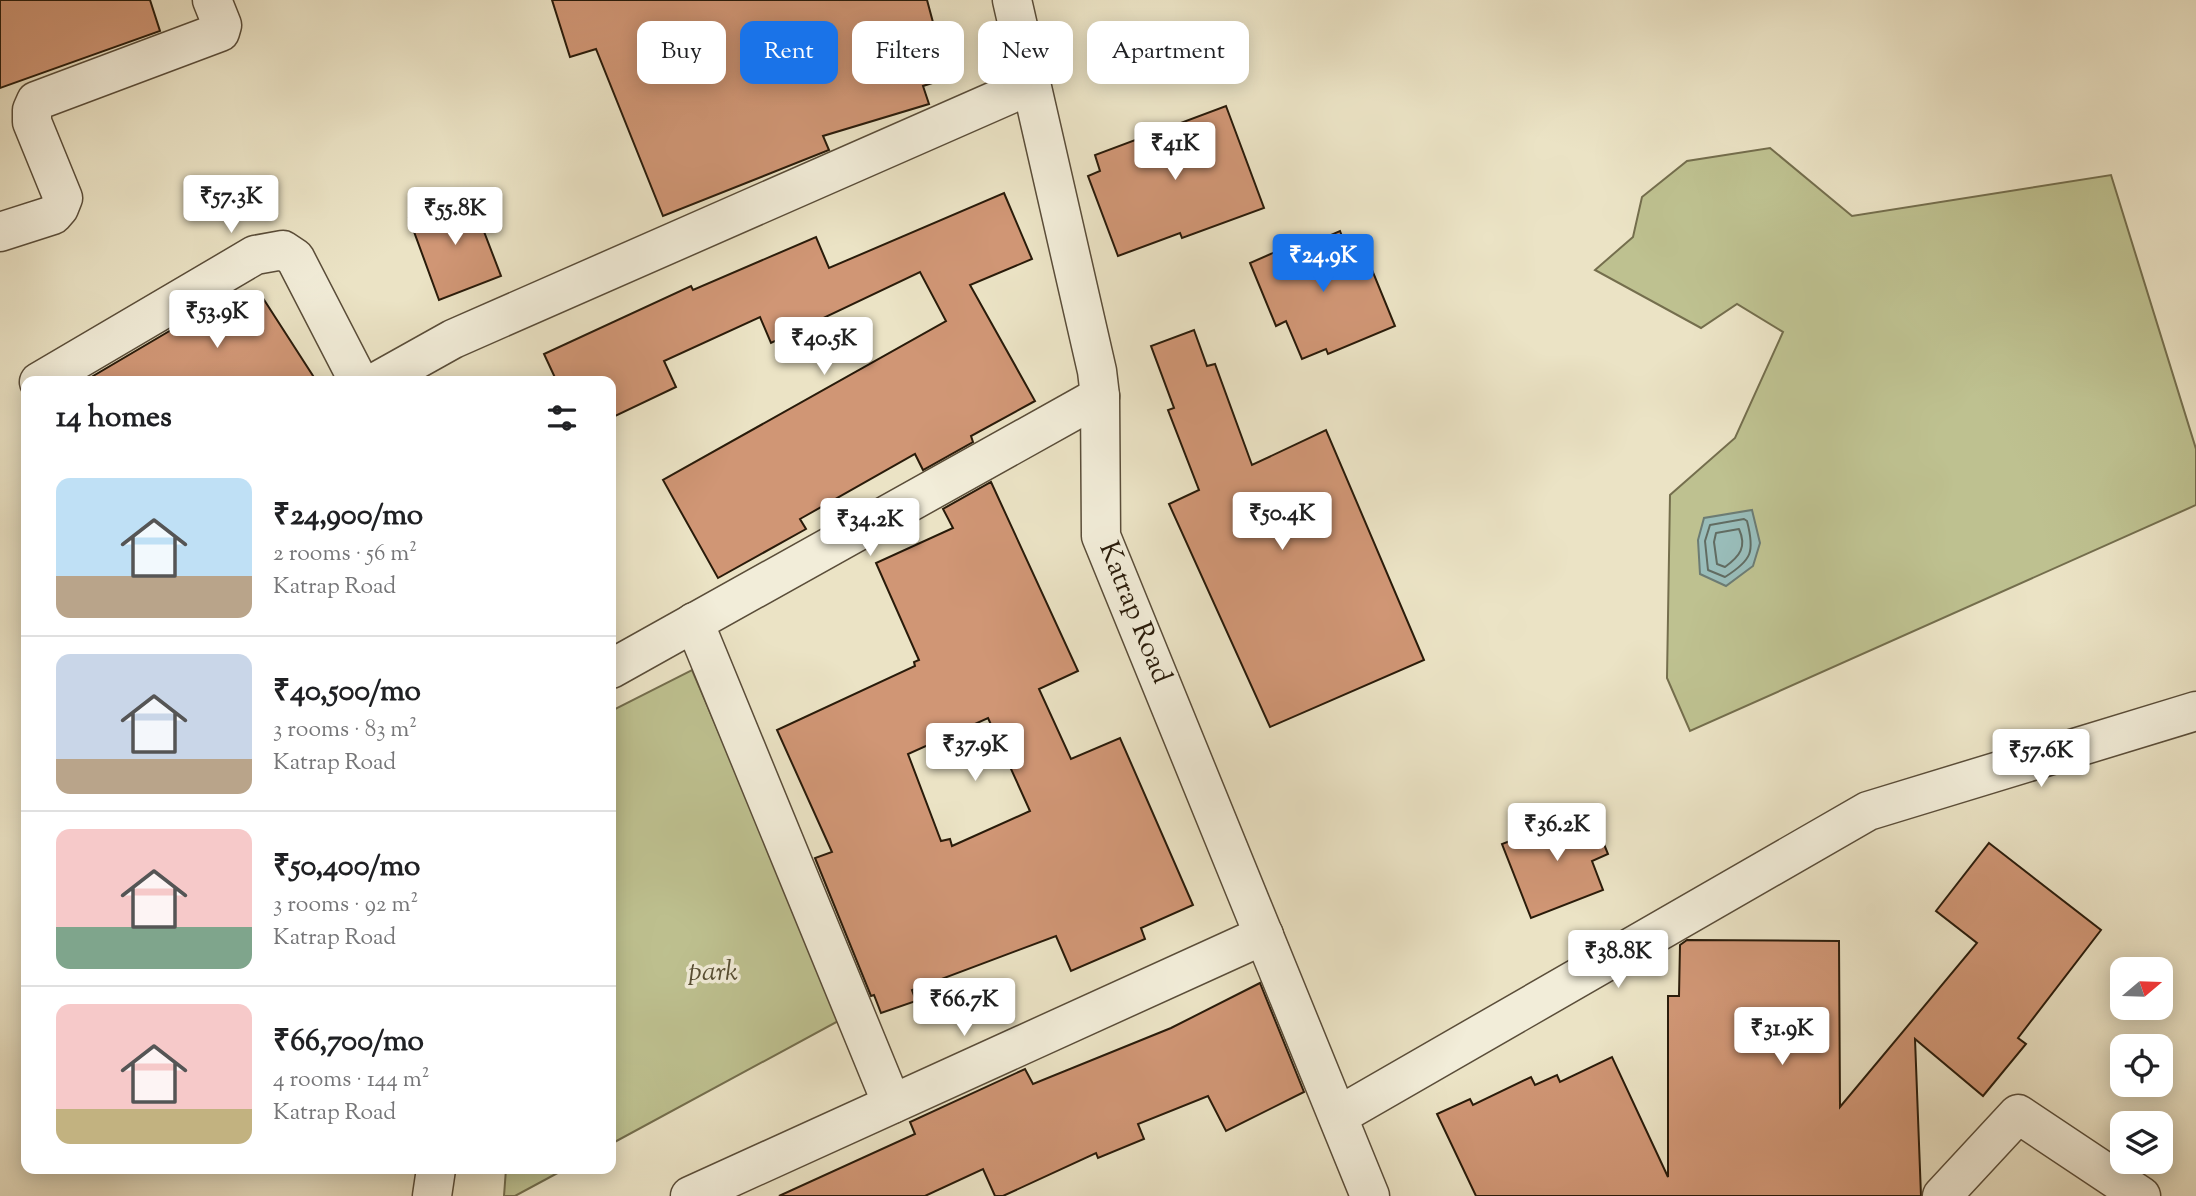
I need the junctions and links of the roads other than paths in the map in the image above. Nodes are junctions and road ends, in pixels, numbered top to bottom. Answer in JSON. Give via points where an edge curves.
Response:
{"nodes":[{"id":1,"x":212,"y":0,"type":"edge"},
{"id":2,"x":1012,"y":0,"type":"edge"},
{"id":3,"x":1031,"y":85,"type":"junction"},
{"id":4,"x":0,"y":232,"type":"edge"},
{"id":5,"x":49,"y":376,"type":"edge"},
{"id":6,"x":356,"y":376,"type":"edge"},
{"id":7,"x":387,"y":376,"type":"edge"},
{"id":8,"x":1100,"y":396,"type":"junction"},
{"id":9,"x":694,"y":622,"type":"junction"},
{"id":10,"x":616,"y":665,"type":"edge"},
{"id":11,"x":2196,"y":711,"type":"edge"},
{"id":12,"x":1264,"y":935,"type":"junction"},
{"id":13,"x":892,"y":1104,"type":"junction"},
{"id":14,"x":1338,"y":1116,"type":"junction"},
{"id":15,"x":435,"y":1174,"type":"edge"},
{"id":16,"x":432,"y":1196,"type":"edge"},
{"id":17,"x":690,"y":1196,"type":"edge"},
{"id":18,"x":1370,"y":1196,"type":"edge"},
{"id":19,"x":1942,"y":1196,"type":"edge"},
{"id":20,"x":2141,"y":1196,"type":"edge"}],
"edges":[{"from":1,"to":4,"type":"street","via":[[222,24],[220,32],[36,101],[32,122],[63,198],[53,215]]},
{"from":2,"to":3,"type":"street","name":"Katrap Road"},
{"from":3,"to":7,"type":"street","via":[[453,339]]},
{"from":3,"to":8,"type":"street","name":"Katrap Road"},
{"from":5,"to":6,"type":"street","via":[[255,255],[283,250],[295,258]]},
{"from":8,"to":9,"type":"street"},
{"from":8,"to":12,"type":"street","name":"Katrap Road","via":[[1101,536]]},
{"from":9,"to":10,"type":"street"},
{"from":9,"to":13,"type":"street"},
{"from":11,"to":14,"type":"street","via":[[1868,811]]},
{"from":12,"to":13,"type":"street"},
{"from":12,"to":14,"type":"street","name":"Katrap Road"},
{"from":13,"to":17,"type":"street"},
{"from":14,"to":18,"type":"street","name":"Katrap Road"},
{"from":15,"to":16,"type":"street"},
{"from":19,"to":20,"type":"street","via":[[2018,1114]]}]}
